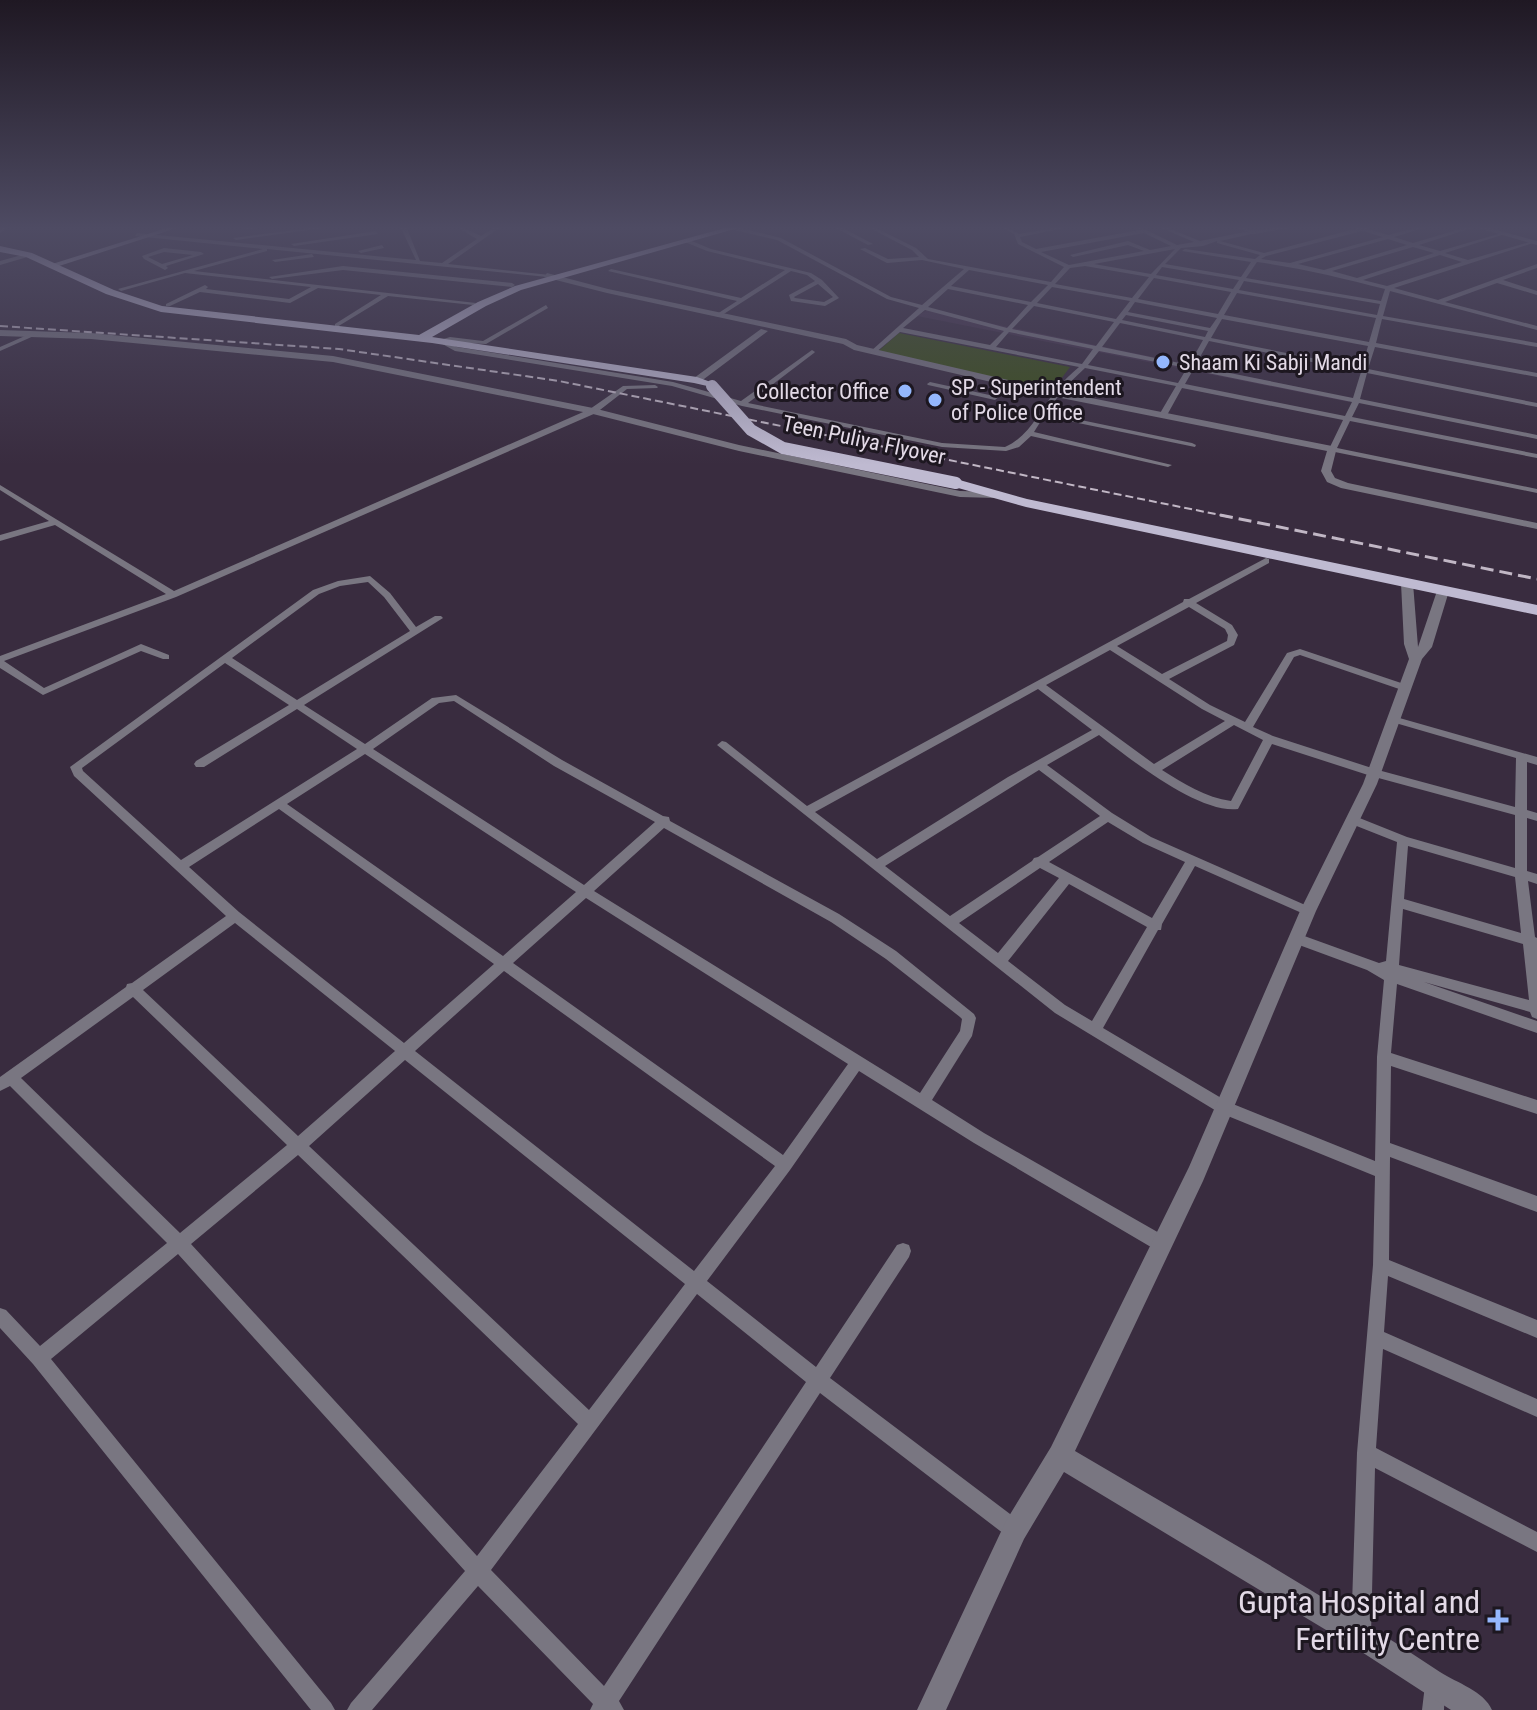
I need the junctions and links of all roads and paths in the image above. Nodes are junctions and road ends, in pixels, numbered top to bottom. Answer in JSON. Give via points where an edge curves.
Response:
{"nodes":[{"id":1,"x":150,"y":306,"type":"edge"},
{"id":2,"x":175,"y":306,"type":"edge"},
{"id":3,"x":368,"y":306,"type":"edge"},
{"id":4,"x":469,"y":306,"type":"edge"},
{"id":5,"x":481,"y":306,"type":"edge"},
{"id":6,"x":647,"y":306,"type":"edge"},
{"id":7,"x":676,"y":306,"type":"edge"},
{"id":8,"x":733,"y":306,"type":"edge"},
{"id":9,"x":913,"y":306,"type":"edge"},
{"id":10,"x":928,"y":306,"type":"edge"},
{"id":11,"x":1032,"y":306,"type":"edge"},
{"id":12,"x":1037,"y":306,"type":"edge"},
{"id":13,"x":1131,"y":306,"type":"edge"},
{"id":14,"x":1160,"y":306,"type":"edge"},
{"id":15,"x":1227,"y":306,"type":"edge"},
{"id":16,"x":1313,"y":306,"type":"edge"},
{"id":17,"x":1383,"y":306,"type":"edge"},
{"id":18,"x":1452,"y":306,"type":"edge"},
{"id":19,"x":546,"y":307,"type":"dead end"},
{"id":20,"x":924,"y":310,"type":"junction"},
{"id":21,"x":1125,"y":313,"type":"junction"},
{"id":22,"x":719,"y":315,"type":"junction"},
{"id":23,"x":1220,"y":317,"type":"junction"},
{"id":24,"x":1380,"y":317,"type":"junction"},
{"id":25,"x":1117,"y":322,"type":"junction"},
{"id":26,"x":337,"y":325,"type":"junction"},
{"id":27,"x":1537,"y":328,"type":"edge"},
{"id":28,"x":897,"y":329,"type":"junction"},
{"id":29,"x":1007,"y":330,"type":"junction"},
{"id":30,"x":1212,"y":330,"type":"junction"},
{"id":31,"x":764,"y":331,"type":"junction"},
{"id":32,"x":0,"y":333,"type":"edge"},
{"id":33,"x":34,"y":334,"type":"junction"},
{"id":34,"x":423,"y":339,"type":"junction"},
{"id":35,"x":1205,"y":340,"type":"junction"},
{"id":36,"x":1373,"y":345,"type":"junction"},
{"id":37,"x":1537,"y":345,"type":"edge"},
{"id":38,"x":854,"y":347,"type":"junction"},
{"id":39,"x":1095,"y":347,"type":"junction"},
{"id":40,"x":991,"y":348,"type":"junction"},
{"id":41,"x":0,"y":349,"type":"edge"},
{"id":42,"x":812,"y":352,"type":"dead end"},
{"id":43,"x":873,"y":352,"type":"junction"},
{"id":44,"x":1083,"y":367,"type":"junction"},
{"id":45,"x":1193,"y":367,"type":"junction"},
{"id":46,"x":1363,"y":372,"type":"junction"},
{"id":47,"x":1537,"y":375,"type":"edge"},
{"id":48,"x":697,"y":380,"type":"junction"},
{"id":49,"x":930,"y":384,"type":"dead end"},
{"id":50,"x":1012,"y":384,"type":"junction"},
{"id":51,"x":680,"y":385,"type":"junction"},
{"id":52,"x":1182,"y":385,"type":"junction"},
{"id":53,"x":1056,"y":394,"type":"junction"},
{"id":54,"x":1356,"y":401,"type":"junction"},
{"id":55,"x":742,"y":404,"type":"junction"},
{"id":56,"x":1537,"y":405,"type":"edge"},
{"id":57,"x":593,"y":411,"type":"junction"},
{"id":58,"x":1043,"y":414,"type":"junction"},
{"id":59,"x":1163,"y":415,"type":"junction"},
{"id":60,"x":1347,"y":418,"type":"junction"},
{"id":61,"x":1029,"y":433,"type":"junction"},
{"id":62,"x":1537,"y":437,"type":"edge"},
{"id":63,"x":1192,"y":445,"type":"dead end"},
{"id":64,"x":1333,"y":449,"type":"junction"},
{"id":65,"x":1537,"y":456,"type":"edge"},
{"id":66,"x":1168,"y":465,"type":"dead end"},
{"id":67,"x":0,"y":487,"type":"edge"},
{"id":68,"x":1537,"y":491,"type":"edge"},
{"id":69,"x":996,"y":495,"type":"junction"},
{"id":70,"x":1026,"y":503,"type":"junction"},
{"id":71,"x":56,"y":522,"type":"junction"},
{"id":72,"x":1537,"y":526,"type":"edge"},
{"id":73,"x":0,"y":538,"type":"edge"},
{"id":74,"x":1266,"y":561,"type":"junction"},
{"id":75,"x":1408,"y":587,"type":"junction"},
{"id":76,"x":1442,"y":594,"type":"junction"},
{"id":77,"x":173,"y":595,"type":"junction"},
{"id":78,"x":1187,"y":601,"type":"junction"},
{"id":79,"x":1537,"y":610,"type":"edge"},
{"id":80,"x":438,"y":618,"type":"dead end"},
{"id":81,"x":1537,"y":618,"type":"edge"},
{"id":82,"x":415,"y":632,"type":"junction"},
{"id":83,"x":1109,"y":645,"type":"junction"},
{"id":84,"x":166,"y":657,"type":"dead end"},
{"id":85,"x":226,"y":659,"type":"junction"},
{"id":86,"x":1416,"y":659,"type":"junction"},
{"id":87,"x":0,"y":661,"type":"edge"},
{"id":88,"x":1161,"y":679,"type":"junction"},
{"id":89,"x":1038,"y":684,"type":"junction"},
{"id":90,"x":1406,"y":688,"type":"junction"},
{"id":91,"x":298,"y":705,"type":"junction"},
{"id":92,"x":1396,"y":720,"type":"junction"},
{"id":93,"x":1233,"y":721,"type":"junction"},
{"id":94,"x":1247,"y":728,"type":"junction"},
{"id":95,"x":1100,"y":730,"type":"junction"},
{"id":96,"x":1269,"y":739,"type":"junction"},
{"id":97,"x":722,"y":745,"type":"dead end"},
{"id":98,"x":367,"y":748,"type":"junction"},
{"id":99,"x":1521,"y":756,"type":"junction"},
{"id":100,"x":1537,"y":761,"type":"edge"},
{"id":101,"x":200,"y":764,"type":"dead end"},
{"id":102,"x":1040,"y":765,"type":"junction"},
{"id":103,"x":1155,"y":769,"type":"junction"},
{"id":104,"x":1375,"y":773,"type":"junction"},
{"id":105,"x":279,"y":804,"type":"junction"},
{"id":106,"x":807,"y":811,"type":"junction"},
{"id":107,"x":1521,"y":813,"type":"junction"},
{"id":108,"x":1108,"y":816,"type":"junction"},
{"id":109,"x":1537,"y":817,"type":"edge"},
{"id":110,"x":665,"y":820,"type":"junction"},
{"id":111,"x":1353,"y":820,"type":"junction"},
{"id":112,"x":1403,"y":840,"type":"junction"},
{"id":113,"x":1038,"y":861,"type":"junction"},
{"id":114,"x":1191,"y":862,"type":"junction"},
{"id":115,"x":182,"y":865,"type":"junction"},
{"id":116,"x":877,"y":865,"type":"junction"},
{"id":117,"x":1521,"y":875,"type":"junction"},
{"id":118,"x":1066,"y":878,"type":"junction"},
{"id":119,"x":1537,"y":879,"type":"edge"},
{"id":120,"x":583,"y":890,"type":"junction"},
{"id":121,"x":1397,"y":902,"type":"junction"},
{"id":122,"x":1308,"y":911,"type":"junction"},
{"id":123,"x":235,"y":916,"type":"junction"},
{"id":124,"x":950,"y":922,"type":"junction"},
{"id":125,"x":1156,"y":926,"type":"junction"},
{"id":126,"x":1296,"y":938,"type":"junction"},
{"id":127,"x":1533,"y":942,"type":"edge"},
{"id":128,"x":503,"y":962,"type":"junction"},
{"id":129,"x":999,"y":962,"type":"junction"},
{"id":130,"x":1390,"y":971,"type":"junction"},
{"id":131,"x":132,"y":988,"type":"junction"},
{"id":132,"x":1537,"y":1010,"type":"edge"},
{"id":133,"x":1537,"y":1027,"type":"edge"},
{"id":134,"x":1094,"y":1030,"type":"junction"},
{"id":135,"x":404,"y":1052,"type":"junction"},
{"id":136,"x":1384,"y":1057,"type":"junction"},
{"id":137,"x":858,"y":1061,"type":"junction"},
{"id":138,"x":5,"y":1081,"type":"edge"},
{"id":139,"x":923,"y":1101,"type":"junction"},
{"id":140,"x":1223,"y":1107,"type":"junction"},
{"id":141,"x":1537,"y":1107,"type":"edge"},
{"id":142,"x":299,"y":1145,"type":"junction"},
{"id":143,"x":1383,"y":1147,"type":"junction"},
{"id":144,"x":785,"y":1165,"type":"junction"},
{"id":145,"x":1383,"y":1172,"type":"junction"},
{"id":146,"x":1537,"y":1204,"type":"edge"},
{"id":147,"x":179,"y":1243,"type":"junction"},
{"id":148,"x":1162,"y":1244,"type":"junction"},
{"id":149,"x":903,"y":1251,"type":"dead end"},
{"id":150,"x":1381,"y":1265,"type":"junction"},
{"id":151,"x":695,"y":1283,"type":"junction"},
{"id":152,"x":0,"y":1316,"type":"edge"},
{"id":153,"x":1537,"y":1329,"type":"edge"},
{"id":154,"x":1377,"y":1338,"type":"junction"},
{"id":155,"x":39,"y":1358,"type":"junction"},
{"id":156,"x":818,"y":1380,"type":"junction"},
{"id":157,"x":1537,"y":1408,"type":"edge"},
{"id":158,"x":589,"y":1422,"type":"junction"},
{"id":159,"x":1366,"y":1453,"type":"junction"},
{"id":160,"x":1060,"y":1456,"type":"junction"},
{"id":161,"x":1015,"y":1530,"type":"junction"},
{"id":162,"x":1537,"y":1542,"type":"edge"},
{"id":163,"x":478,"y":1571,"type":"junction"},
{"id":164,"x":1361,"y":1635,"type":"junction"},
{"id":165,"x":1434,"y":1698,"type":"edge"},
{"id":166,"x":606,"y":1708,"type":"edge"},
{"id":167,"x":324,"y":1710,"type":"edge"},
{"id":168,"x":358,"y":1710,"type":"edge"},
{"id":169,"x":931,"y":1710,"type":"edge"},
{"id":170,"x":1478,"y":1710,"type":"edge"}],
"edges":[{"from":1,"to":34,"type":"main road"},
{"from":2,"to":26,"type":"main road"},
{"from":3,"to":26,"type":"street"},
{"from":4,"to":34,"type":"main road"},
{"from":5,"to":34,"type":"main road"},
{"from":6,"to":31,"type":"street"},
{"from":7,"to":22,"type":"street"},
{"from":8,"to":22,"type":"street"},
{"from":9,"to":20,"type":"street"},
{"from":10,"to":20,"type":"street"},
{"from":11,"to":29,"type":"street"},
{"from":12,"to":25,"type":"street"},
{"from":13,"to":21,"type":"street"},
{"from":14,"to":23,"type":"street"},
{"from":15,"to":23,"type":"street"},
{"from":16,"to":24,"type":"street"},
{"from":17,"to":24,"type":"street"},
{"from":18,"to":27,"type":"street"},
{"from":19,"to":34,"type":"street","via":[[484,343]]},
{"from":20,"to":28,"type":"street"},
{"from":20,"to":29,"type":"street"},
{"from":21,"to":25,"type":"street"},
{"from":21,"to":30,"type":"street"},
{"from":22,"to":38,"type":"street"},
{"from":23,"to":30,"type":"street"},
{"from":23,"to":36,"type":"street"},
{"from":24,"to":36,"type":"street"},
{"from":24,"to":37,"type":"street"},
{"from":25,"to":35,"type":"street"},
{"from":25,"to":39,"type":"street"},
{"from":26,"to":34,"type":"main road"},
{"from":28,"to":40,"type":"street"},
{"from":28,"to":43,"type":"street"},
{"from":29,"to":39,"type":"street"},
{"from":29,"to":40,"type":"street"},
{"from":30,"to":35,"type":"street"},
{"from":31,"to":38,"type":"street"},
{"from":31,"to":48,"type":"street"},
{"from":32,"to":33,"type":"street"},
{"from":33,"to":41,"type":"street"},
{"from":33,"to":57,"type":"street","via":[[333,359]]},
{"from":34,"to":48,"type":"main road"},
{"from":34,"to":51,"type":"street","via":[[455,349]]},
{"from":35,"to":45,"type":"street"},
{"from":35,"to":46,"type":"street"},
{"from":36,"to":46,"type":"street"},
{"from":36,"to":47,"type":"street"},
{"from":38,"to":43,"type":"street"},
{"from":39,"to":44,"type":"street"},
{"from":39,"to":45,"type":"street"},
{"from":40,"to":44,"type":"street"},
{"from":42,"to":55,"type":"street"},
{"from":43,"to":50,"type":"street"},
{"from":44,"to":52,"type":"street"},
{"from":44,"to":53,"type":"street"},
{"from":45,"to":52,"type":"street"},
{"from":45,"to":54,"type":"street"},
{"from":46,"to":54,"type":"street"},
{"from":46,"to":56,"type":"street"},
{"from":48,"to":69,"type":"main road","name":"Teen Puliya Flyover","bridge":true,"via":[[712,386],[748,430],[783,448]]},
{"from":49,"to":50,"type":"street","via":[[995,398]]},
{"from":50,"to":53,"type":"street"},
{"from":51,"to":55,"type":"street"},
{"from":51,"to":57,"type":"street","via":[[631,385]]},
{"from":52,"to":59,"type":"street"},
{"from":52,"to":60,"type":"street"},
{"from":53,"to":58,"type":"street"},
{"from":53,"to":59,"type":"street"},
{"from":54,"to":60,"type":"street"},
{"from":54,"to":62,"type":"street"},
{"from":55,"to":61,"type":"street","via":[[942,445],[1006,449]]},
{"from":57,"to":69,"type":"street","via":[[960,494]]},
{"from":57,"to":77,"type":"street"},
{"from":58,"to":61,"type":"street"},
{"from":58,"to":63,"type":"street"},
{"from":59,"to":64,"type":"street"},
{"from":60,"to":64,"type":"street"},
{"from":60,"to":65,"type":"street"},
{"from":61,"to":66,"type":"street"},
{"from":64,"to":68,"type":"street"},
{"from":64,"to":72,"type":"street","via":[[1326,471],[1345,486]]},
{"from":67,"to":71,"type":"street"},
{"from":69,"to":70,"type":"main road","name":"Teen Puliya Flyover"},
{"from":70,"to":74,"type":"main road","via":[[1044,513]]},
{"from":70,"to":75,"type":"main road"},
{"from":71,"to":73,"type":"street"},
{"from":71,"to":77,"type":"street"},
{"from":74,"to":75,"type":"main road"},
{"from":74,"to":78,"type":"street"},
{"from":75,"to":76,"type":"main road"},
{"from":75,"to":86,"type":"street","via":[[1410,644]]},
{"from":76,"to":79,"type":"main road"},
{"from":76,"to":81,"type":"main road"},
{"from":76,"to":86,"type":"street"},
{"from":77,"to":87,"type":"street"},
{"from":78,"to":83,"type":"street"},
{"from":78,"to":88,"type":"street","via":[[1229,627],[1231,643]]},
{"from":80,"to":82,"type":"street"},
{"from":82,"to":85,"type":"street","via":[[374,581],[365,579],[316,592]]},
{"from":82,"to":91,"type":"street"},
{"from":83,"to":88,"type":"street"},
{"from":83,"to":89,"type":"street"},
{"from":84,"to":87,"type":"street","via":[[141,647],[43,692]]},
{"from":85,"to":91,"type":"street"},
{"from":85,"to":115,"type":"street","via":[[76,767]]},
{"from":86,"to":90,"type":"street"},
{"from":88,"to":93,"type":"street"},
{"from":89,"to":95,"type":"street"},
{"from":89,"to":106,"type":"street"},
{"from":90,"to":92,"type":"street"},
{"from":90,"to":94,"type":"street","via":[[1300,652],[1290,655]]},
{"from":91,"to":98,"type":"street"},
{"from":91,"to":101,"type":"street"},
{"from":92,"to":99,"type":"street"},
{"from":92,"to":104,"type":"street"},
{"from":93,"to":94,"type":"street"},
{"from":93,"to":103,"type":"street"},
{"from":94,"to":96,"type":"street"},
{"from":95,"to":102,"type":"street"},
{"from":95,"to":103,"type":"street"},
{"from":96,"to":103,"type":"street","via":[[1234,806],[1208,802]]},
{"from":96,"to":104,"type":"street"},
{"from":97,"to":106,"type":"street"},
{"from":98,"to":105,"type":"street"},
{"from":98,"to":110,"type":"street","via":[[436,700],[456,698],[558,763]]},
{"from":98,"to":120,"type":"street"},
{"from":99,"to":100,"type":"street"},
{"from":99,"to":107,"type":"street"},
{"from":102,"to":108,"type":"street"},
{"from":102,"to":116,"type":"street"},
{"from":104,"to":107,"type":"street"},
{"from":104,"to":111,"type":"street"},
{"from":105,"to":115,"type":"street"},
{"from":105,"to":128,"type":"street"},
{"from":106,"to":116,"type":"street"},
{"from":107,"to":109,"type":"street"},
{"from":107,"to":117,"type":"street"},
{"from":108,"to":113,"type":"street"},
{"from":108,"to":114,"type":"street"},
{"from":110,"to":120,"type":"street"},
{"from":110,"to":139,"type":"street","via":[[835,918],[965,1013],[967,1032]]},
{"from":111,"to":112,"type":"street"},
{"from":111,"to":122,"type":"street"},
{"from":112,"to":117,"type":"street"},
{"from":112,"to":121,"type":"street"},
{"from":113,"to":118,"type":"street"},
{"from":113,"to":124,"type":"street"},
{"from":114,"to":122,"type":"street"},
{"from":114,"to":125,"type":"street"},
{"from":115,"to":123,"type":"street"},
{"from":116,"to":124,"type":"street"},
{"from":117,"to":119,"type":"street"},
{"from":117,"to":127,"type":"street"},
{"from":118,"to":125,"type":"street"},
{"from":118,"to":129,"type":"street"},
{"from":120,"to":128,"type":"street"},
{"from":120,"to":137,"type":"street"},
{"from":121,"to":127,"type":"street"},
{"from":121,"to":130,"type":"street"},
{"from":122,"to":126,"type":"street"},
{"from":123,"to":131,"type":"street"},
{"from":123,"to":135,"type":"street"},
{"from":124,"to":129,"type":"street"},
{"from":125,"to":134,"type":"street"},
{"from":126,"to":130,"type":"street"},
{"from":126,"to":140,"type":"street"},
{"from":127,"to":132,"type":"street"},
{"from":128,"to":135,"type":"street"},
{"from":128,"to":144,"type":"street"},
{"from":129,"to":134,"type":"street"},
{"from":130,"to":132,"type":"street"},
{"from":130,"to":133,"type":"street"},
{"from":130,"to":136,"type":"street"},
{"from":131,"to":138,"type":"street"},
{"from":131,"to":142,"type":"street"},
{"from":134,"to":140,"type":"street"},
{"from":135,"to":142,"type":"street"},
{"from":135,"to":151,"type":"street"},
{"from":136,"to":141,"type":"street"},
{"from":136,"to":143,"type":"street"},
{"from":137,"to":139,"type":"street"},
{"from":137,"to":144,"type":"street"},
{"from":138,"to":147,"type":"street"},
{"from":139,"to":148,"type":"street"},
{"from":140,"to":145,"type":"street"},
{"from":140,"to":148,"type":"street"},
{"from":142,"to":147,"type":"street"},
{"from":142,"to":158,"type":"street"},
{"from":143,"to":145,"type":"street"},
{"from":143,"to":146,"type":"street"},
{"from":144,"to":151,"type":"street"},
{"from":145,"to":150,"type":"street"},
{"from":147,"to":155,"type":"street"},
{"from":147,"to":163,"type":"street"},
{"from":148,"to":160,"type":"street"},
{"from":149,"to":156,"type":"street"},
{"from":150,"to":153,"type":"street"},
{"from":150,"to":154,"type":"street"},
{"from":151,"to":156,"type":"street"},
{"from":151,"to":158,"type":"street"},
{"from":152,"to":155,"type":"street"},
{"from":154,"to":157,"type":"street"},
{"from":154,"to":159,"type":"street"},
{"from":155,"to":167,"type":"street"},
{"from":156,"to":161,"type":"street"},
{"from":156,"to":166,"type":"street"},
{"from":158,"to":163,"type":"street"},
{"from":159,"to":162,"type":"street"},
{"from":159,"to":164,"type":"street"},
{"from":160,"to":161,"type":"street"},
{"from":160,"to":164,"type":"street"},
{"from":161,"to":169,"type":"street"},
{"from":163,"to":166,"type":"street"},
{"from":163,"to":168,"type":"street"},
{"from":164,"to":165,"type":"street"},
{"from":165,"to":170,"type":"street"}]}
